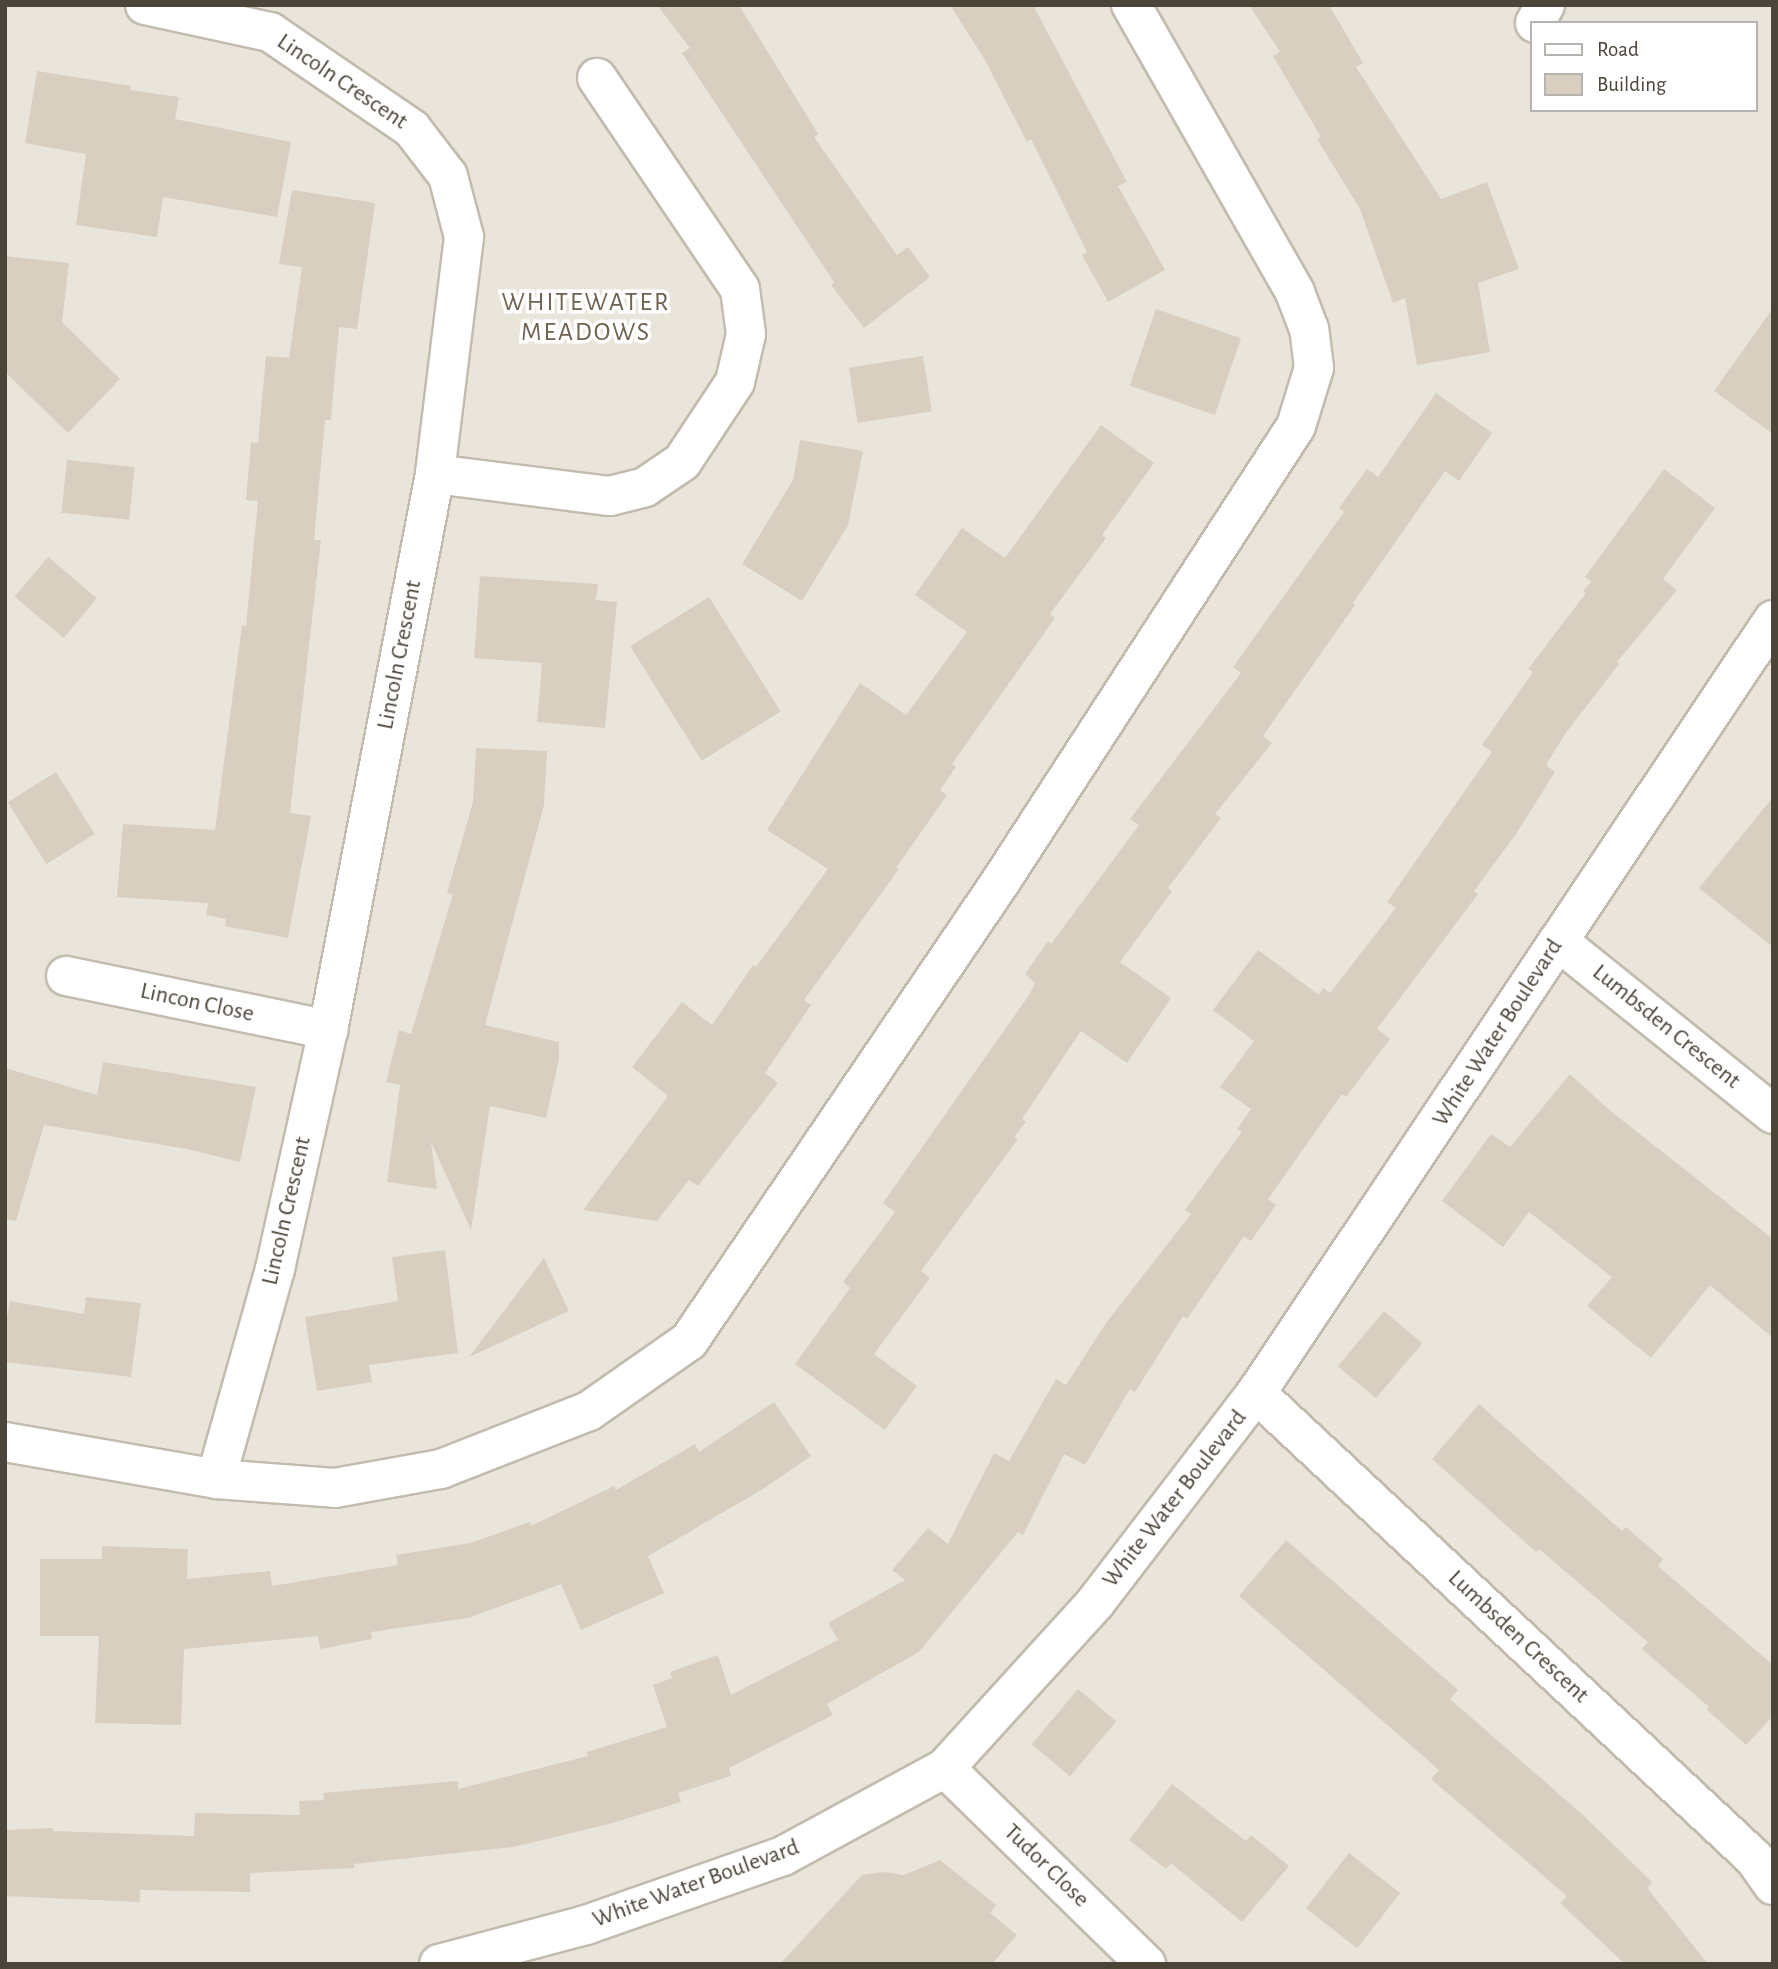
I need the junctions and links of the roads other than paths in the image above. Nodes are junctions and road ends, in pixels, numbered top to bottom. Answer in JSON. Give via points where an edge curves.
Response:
{"nodes":[{"id":1,"x":145,"y":5,"type":"edge"},
{"id":2,"x":1131,"y":5,"type":"edge"},
{"id":3,"x":1545,"y":5,"type":"edge"},
{"id":4,"x":273,"y":19,"type":"edge"},
{"id":5,"x":1536,"y":21,"type":"edge"},
{"id":6,"x":597,"y":78,"type":"dead end"},
{"id":7,"x":435,"y":474,"type":"junction"},
{"id":8,"x":1773,"y":620,"type":"edge"},
{"id":9,"x":1558,"y":941,"type":"junction"},
{"id":10,"x":66,"y":976,"type":"dead end"},
{"id":11,"x":328,"y":1030,"type":"junction"},
{"id":12,"x":1773,"y":1114,"type":"edge"},
{"id":13,"x":1256,"y":1393,"type":"junction"},
{"id":14,"x":5,"y":1442,"type":"edge"},
{"id":15,"x":216,"y":1479,"type":"junction"},
{"id":16,"x":945,"y":1768,"type":"junction"},
{"id":17,"x":1773,"y":1885,"type":"edge"},
{"id":18,"x":439,"y":1964,"type":"edge"},
{"id":19,"x":1146,"y":1964,"type":"edge"}],
"edges":[{"from":1,"to":4,"type":"street","name":"Lincoln Crescent"},
{"from":2,"to":15,"type":"street","via":[[1295,292],[1309,329],[1314,368],[1296,426],[1001,881],[689,1341],[589,1411],[441,1469],[335,1488]]},
{"from":3,"to":5,"type":"street"},
{"from":4,"to":7,"type":"street","name":"Lincoln Crescent","via":[[412,130],[448,176],[464,237]]},
{"from":6,"to":7,"type":"street","via":[[740,289],[747,334],[735,382],[682,462],[645,487],[610,496]]},
{"from":7,"to":11,"type":"street","name":"Lincoln Crescent"},
{"from":8,"to":9,"type":"street","name":"White Water Boulevard"},
{"from":9,"to":12,"type":"street","name":"Lumbsden Crescent"},
{"from":9,"to":13,"type":"street","name":"White Water Boulevard"},
{"from":10,"to":11,"type":"street","name":"Lincon Close"},
{"from":11,"to":15,"type":"street","name":"Lincoln Crescent","via":[[275,1269]]},
{"from":13,"to":16,"type":"street","name":"White Water Boulevard","via":[[1095,1603]]},
{"from":13,"to":17,"type":"street","name":"Lumbsden Crescent","via":[[1754,1857]]},
{"from":14,"to":15,"type":"street"},
{"from":16,"to":18,"type":"street","name":"White Water Boulevard","via":[[783,1856],[586,1925]]},
{"from":16,"to":19,"type":"street","name":"Tudor Close"}]}
